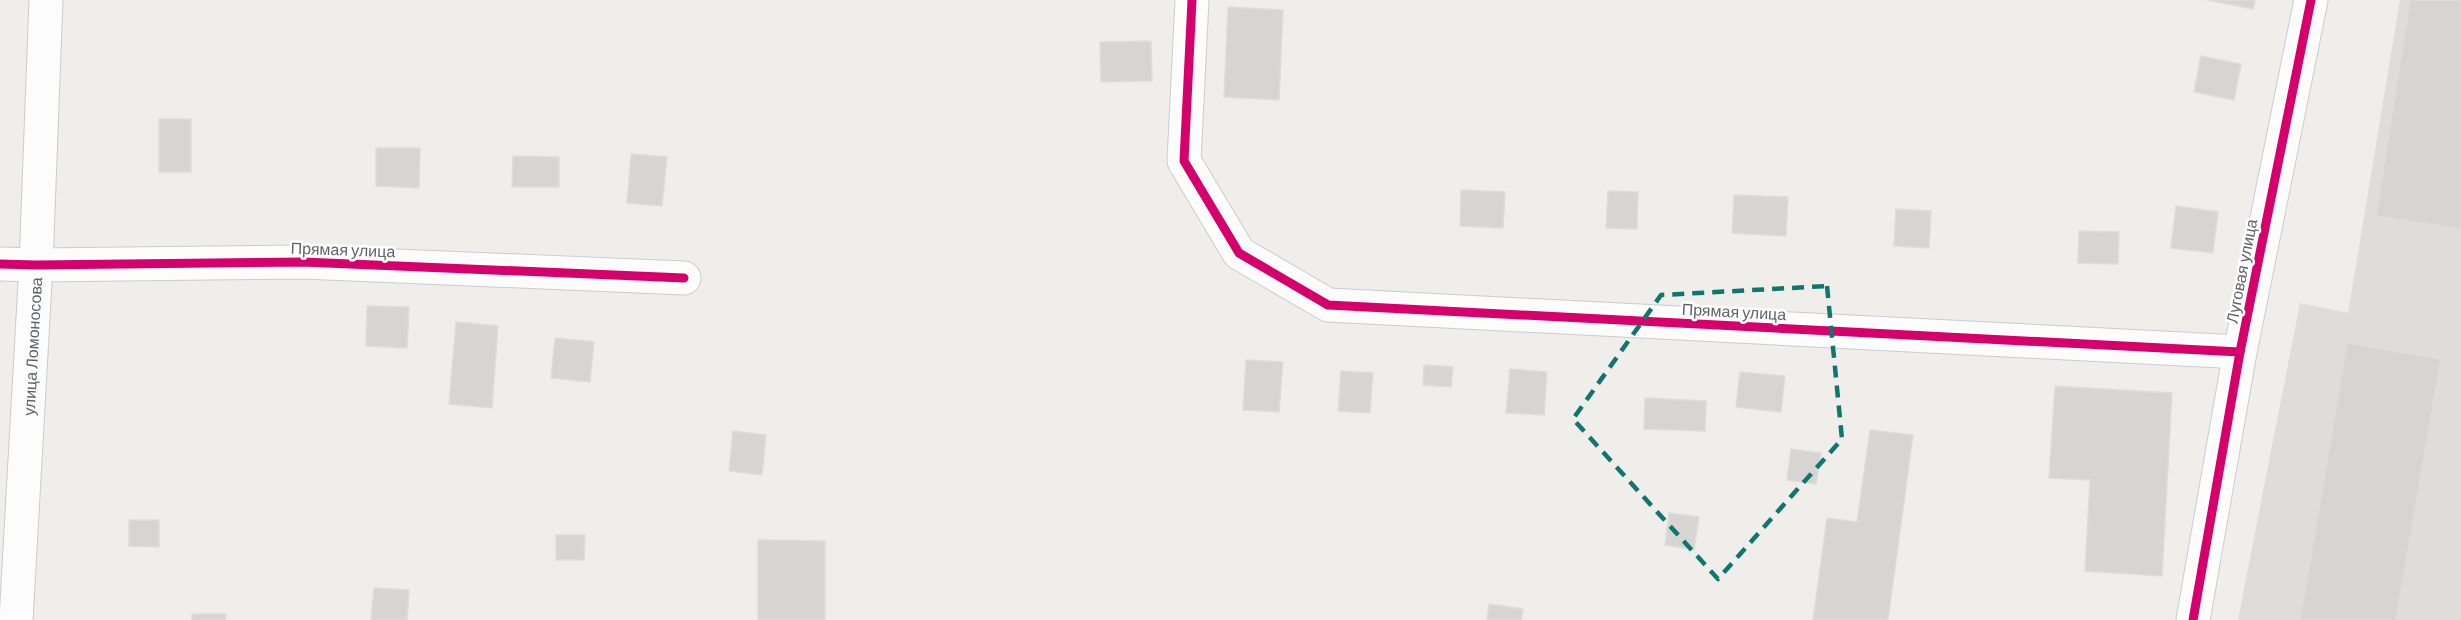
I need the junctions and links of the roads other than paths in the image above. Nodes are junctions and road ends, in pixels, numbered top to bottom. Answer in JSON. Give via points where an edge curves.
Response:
{"nodes":[{"id":1,"x":46,"y":0,"type":"edge"},
{"id":2,"x":1192,"y":0,"type":"edge"},
{"id":3,"x":2311,"y":0,"type":"edge"},
{"id":4,"x":0,"y":264,"type":"edge"},
{"id":5,"x":36,"y":265,"type":"junction"},
{"id":6,"x":684,"y":278,"type":"dead end"},
{"id":7,"x":2240,"y":352,"type":"junction"},
{"id":8,"x":16,"y":620,"type":"edge"},
{"id":9,"x":2193,"y":620,"type":"edge"}],
"edges":[{"from":1,"to":5,"type":"street","name":"улица Ломоносова"},
{"from":2,"to":7,"type":"street","name":"Прямая улица","via":[[1184,160],[1239,253],[1328,305]]},
{"from":3,"to":7,"type":"street","name":"Луговая улица"},
{"from":4,"to":5,"type":"street","name":"Прямая улица"},
{"from":5,"to":6,"type":"street","name":"Прямая улица","via":[[303,262]]},
{"from":5,"to":8,"type":"street","name":"улица Ломоносова"},
{"from":7,"to":9,"type":"street","name":"Луговая улица"}]}
